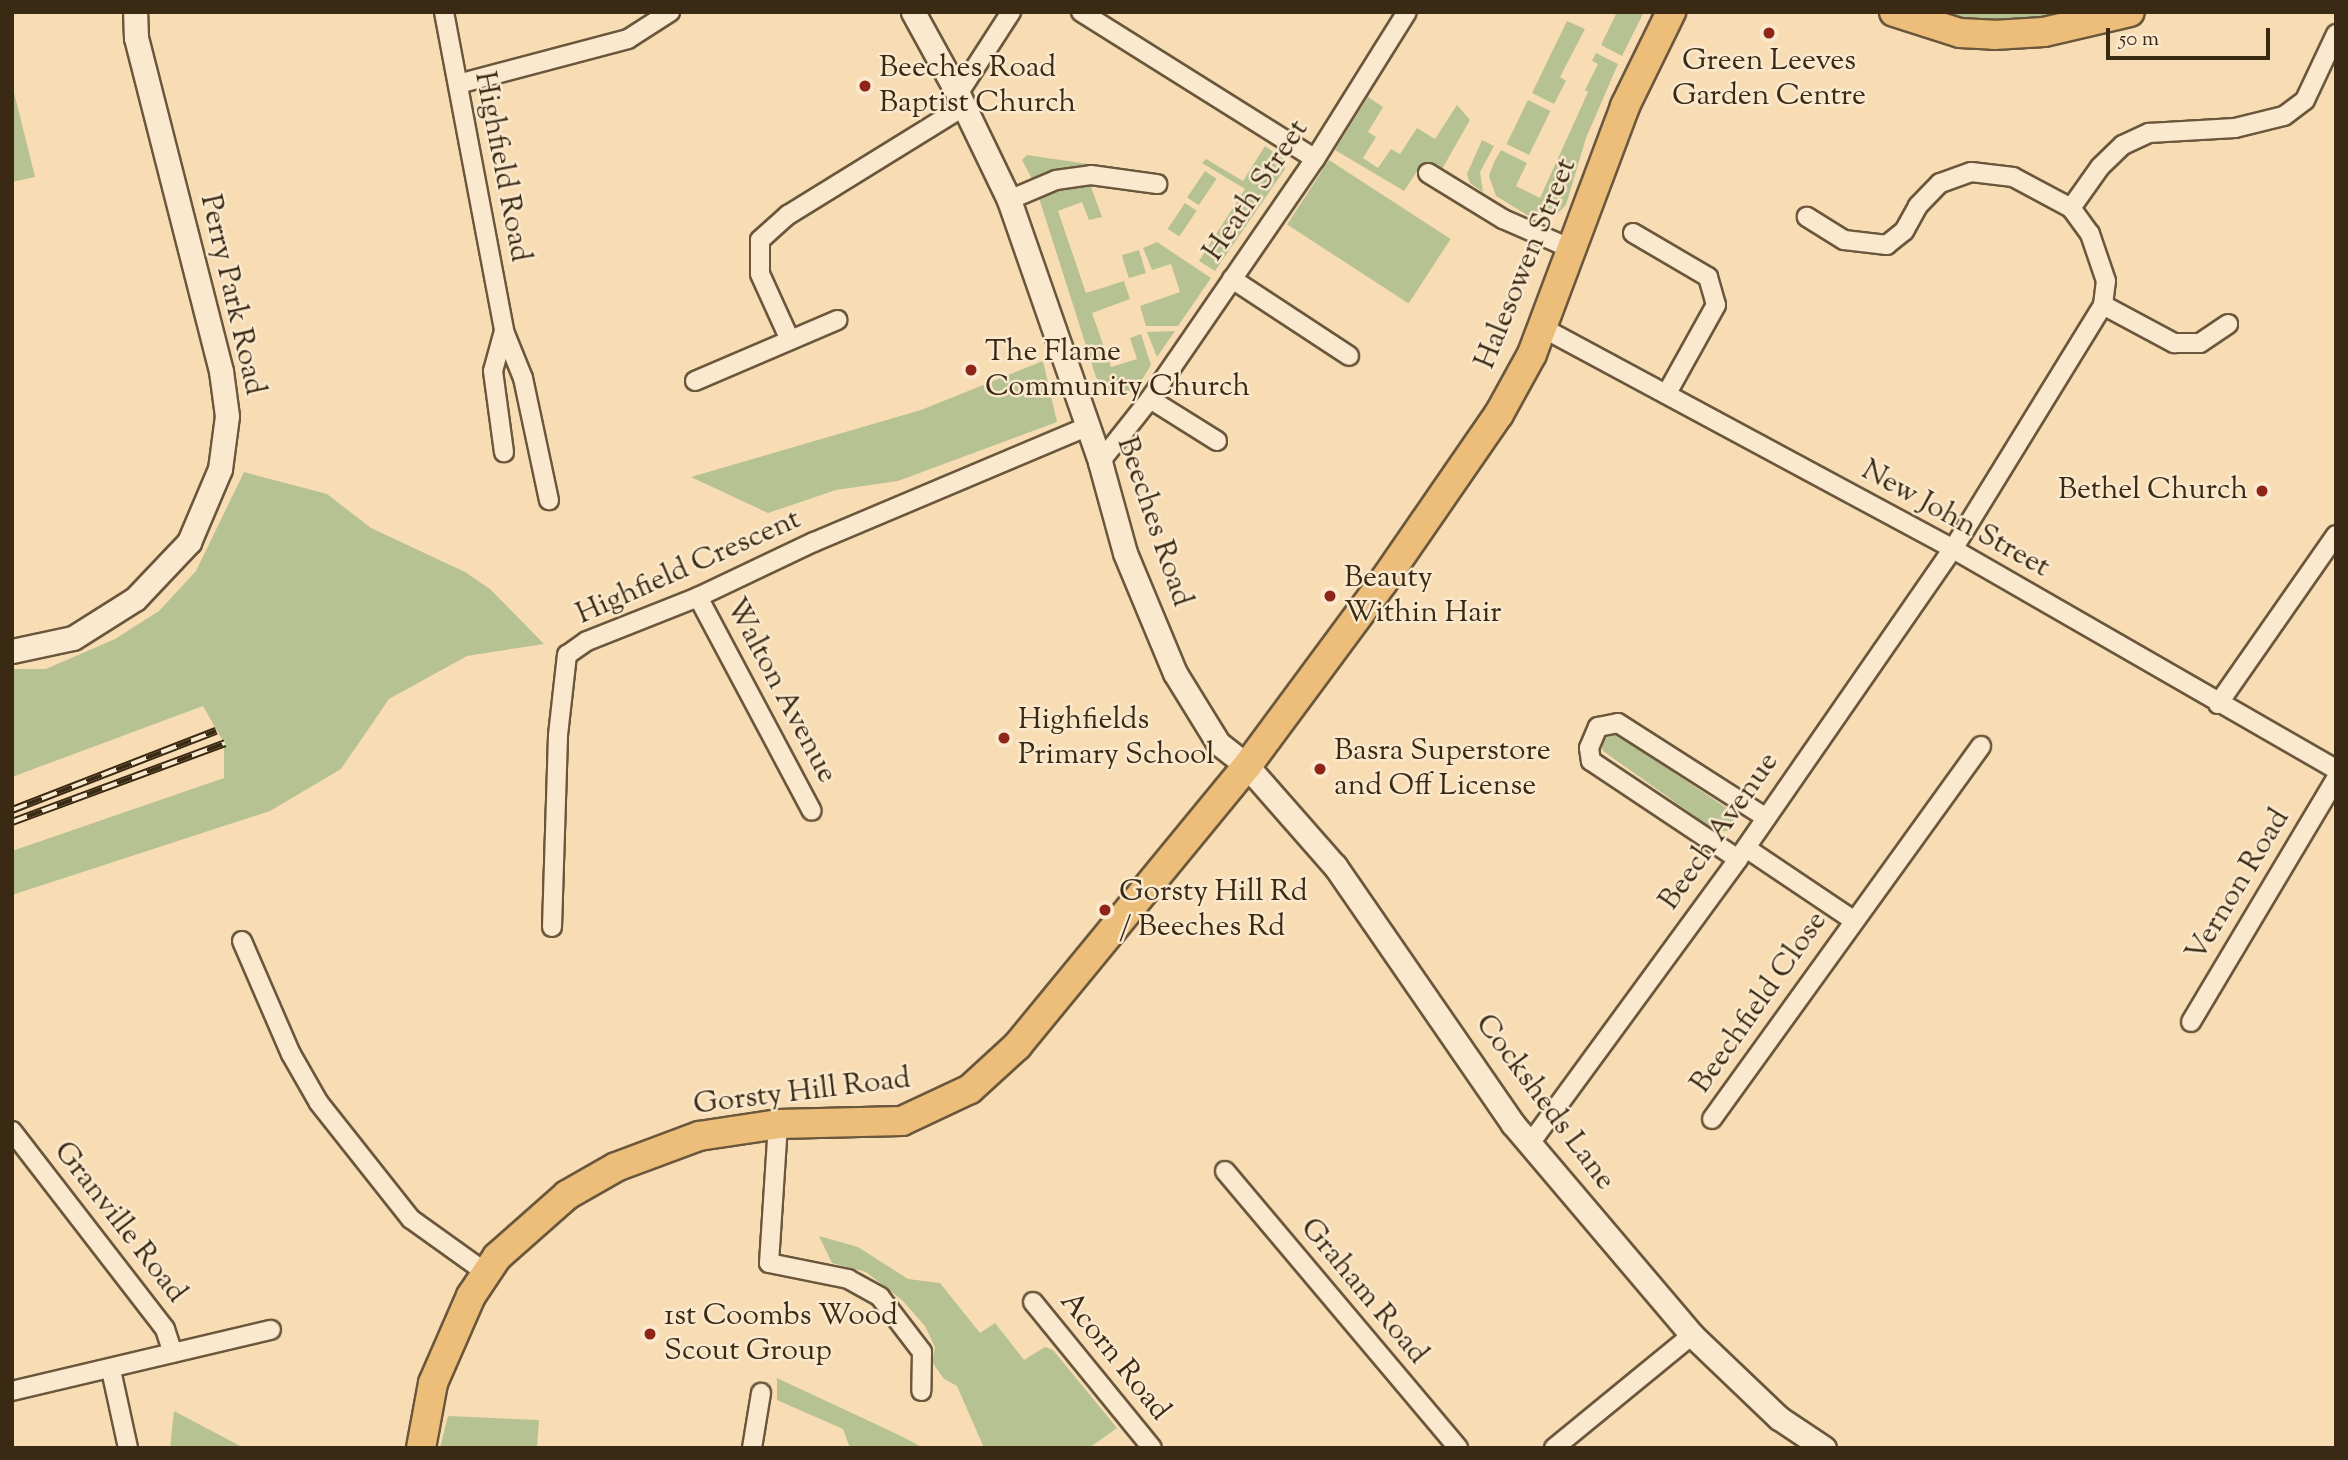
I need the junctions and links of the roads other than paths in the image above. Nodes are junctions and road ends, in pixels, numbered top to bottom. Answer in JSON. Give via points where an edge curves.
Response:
{"nodes":[{"id":1,"x":135,"y":12,"type":"edge"},
{"id":2,"x":444,"y":12,"type":"edge"},
{"id":3,"x":670,"y":12,"type":"edge"},
{"id":4,"x":913,"y":12,"type":"edge"},
{"id":5,"x":1011,"y":12,"type":"edge"},
{"id":6,"x":1081,"y":12,"type":"edge"},
{"id":7,"x":1407,"y":12,"type":"edge"},
{"id":8,"x":1671,"y":12,"type":"edge"},
{"id":9,"x":1894,"y":12,"type":"edge"},
{"id":10,"x":2130,"y":12,"type":"edge"},
{"id":11,"x":2336,"y":34,"type":"edge"},
{"id":12,"x":457,"y":84,"type":"junction"},
{"id":13,"x":961,"y":100,"type":"junction"},
{"id":14,"x":1315,"y":159,"type":"junction"},
{"id":15,"x":1428,"y":173,"type":"dead end"},
{"id":16,"x":1157,"y":184,"type":"dead end"},
{"id":17,"x":1009,"y":200,"type":"junction"},
{"id":18,"x":2071,"y":208,"type":"junction"},
{"id":19,"x":1807,"y":217,"type":"dead end"},
{"id":20,"x":1633,"y":233,"type":"dead end"},
{"id":21,"x":1572,"y":249,"type":"junction"},
{"id":22,"x":1232,"y":279,"type":"junction"},
{"id":23,"x":2103,"y":305,"type":"junction"},
{"id":24,"x":837,"y":320,"type":"dead end"},
{"id":25,"x":2228,"y":324,"type":"dead end"},
{"id":26,"x":1543,"y":328,"type":"junction"},
{"id":27,"x":504,"y":331,"type":"junction"},
{"id":28,"x":790,"y":340,"type":"junction"},
{"id":29,"x":1349,"y":356,"type":"dead end"},
{"id":30,"x":695,"y":380,"type":"dead end"},
{"id":31,"x":1667,"y":393,"type":"junction"},
{"id":32,"x":1150,"y":398,"type":"junction"},
{"id":33,"x":1086,"y":427,"type":"junction"},
{"id":34,"x":1217,"y":442,"type":"dead end"},
{"id":35,"x":504,"y":452,"type":"dead end"},
{"id":36,"x":1100,"y":462,"type":"junction"},
{"id":37,"x":549,"y":500,"type":"dead end"},
{"id":38,"x":2336,"y":536,"type":"edge"},
{"id":39,"x":1953,"y":550,"type":"junction"},
{"id":40,"x":698,"y":597,"type":"junction"},
{"id":41,"x":12,"y":651,"type":"edge"},
{"id":42,"x":2218,"y":704,"type":"junction"},
{"id":43,"x":1981,"y":746,"type":"dead end"},
{"id":44,"x":1247,"y":766,"type":"junction"},
{"id":45,"x":2336,"y":769,"type":"edge"},
{"id":46,"x":2336,"y":779,"type":"edge"},
{"id":47,"x":812,"y":811,"type":"dead end"},
{"id":48,"x":1765,"y":817,"type":"junction"},
{"id":49,"x":1742,"y":854,"type":"junction"},
{"id":50,"x":1853,"y":920,"type":"junction"},
{"id":51,"x":552,"y":927,"type":"dead end"},
{"id":52,"x":242,"y":941,"type":"dead end"},
{"id":53,"x":2191,"y":1022,"type":"dead end"},
{"id":54,"x":1712,"y":1119,"type":"dead end"},
{"id":55,"x":778,"y":1125,"type":"junction"},
{"id":56,"x":12,"y":1131,"type":"edge"},
{"id":57,"x":1530,"y":1145,"type":"junction"},
{"id":58,"x":1225,"y":1171,"type":"dead end"},
{"id":59,"x":485,"y":1272,"type":"junction"},
{"id":60,"x":1033,"y":1302,"type":"dead end"},
{"id":61,"x":271,"y":1330,"type":"dead end"},
{"id":62,"x":1692,"y":1335,"type":"junction"},
{"id":63,"x":173,"y":1353,"type":"junction"},
{"id":64,"x":111,"y":1370,"type":"junction"},
{"id":65,"x":12,"y":1391,"type":"edge"},
{"id":66,"x":921,"y":1391,"type":"dead end"},
{"id":67,"x":761,"y":1393,"type":"dead end"},
{"id":68,"x":128,"y":1448,"type":"edge"},
{"id":69,"x":421,"y":1448,"type":"edge"},
{"id":70,"x":752,"y":1448,"type":"edge"},
{"id":71,"x":1152,"y":1448,"type":"edge"},
{"id":72,"x":1458,"y":1448,"type":"edge"},
{"id":73,"x":1554,"y":1448,"type":"edge"},
{"id":74,"x":1824,"y":1448,"type":"edge"}],
"edges":[{"from":1,"to":41,"type":"street","name":"Perry Park Road","via":[[136,38],[221,371],[227,416],[220,469],[189,542],[135,599],[73,638]]},
{"from":2,"to":12,"type":"street","name":"Highfield Road"},
{"from":3,"to":12,"type":"street","via":[[628,39]]},
{"from":4,"to":13,"type":"street","name":"Beeches Road"},
{"from":5,"to":13,"type":"street"},
{"from":6,"to":14,"type":"street"},
{"from":7,"to":14,"type":"street","name":"Heath Street"},
{"from":8,"to":21,"type":"main road","name":"Halesowen Street","via":[[1625,106]]},
{"from":9,"to":10,"type":"main road","via":[[1960,33],[1994,35],[2044,32]]},
{"from":11,"to":18,"type":"street","via":[[2305,100],[2284,117],[2235,128],[2150,133],[2123,145],[2100,167]]},
{"from":12,"to":27,"type":"street","name":"Highfield Road"},
{"from":13,"to":17,"type":"street","name":"Beeches Road"},
{"from":13,"to":28,"type":"street","via":[[788,215],[761,240],[760,274]]},
{"from":14,"to":22,"type":"street","name":"Heath Street"},
{"from":15,"to":21,"type":"street","via":[[1503,219]]},
{"from":16,"to":17,"type":"street","via":[[1091,175],[1056,180]]},
{"from":17,"to":33,"type":"street","name":"Beeches Road"},
{"from":18,"to":19,"type":"street","via":[[2013,177],[1971,172],[1940,183],[1918,206],[1904,231],[1887,245],[1844,240]]},
{"from":18,"to":23,"type":"street","via":[[2100,256],[2106,281]]},
{"from":20,"to":31,"type":"street","via":[[1708,277],[1716,305]]},
{"from":21,"to":26,"type":"main road","name":"Halesowen Street"},
{"from":22,"to":29,"type":"street"},
{"from":22,"to":32,"type":"street","name":"Heath Street"},
{"from":23,"to":25,"type":"street","via":[[2174,343],[2200,343]]},
{"from":23,"to":39,"type":"street","name":"Beech Avenue"},
{"from":24,"to":28,"type":"street"},
{"from":26,"to":31,"type":"street","name":"New John Street"},
{"from":26,"to":44,"type":"main road","name":"Halesowen Street","via":[[1499,414]]},
{"from":27,"to":35,"type":"street","via":[[493,371]]},
{"from":27,"to":37,"type":"street","via":[[523,378]]},
{"from":28,"to":30,"type":"street"},
{"from":31,"to":39,"type":"street","name":"New John Street"},
{"from":32,"to":34,"type":"street"},
{"from":32,"to":36,"type":"street","name":"Heath Street"},
{"from":33,"to":36,"type":"street","name":"Beeches Road"},
{"from":33,"to":40,"type":"street","name":"Highfield Crescent","via":[[814,542]]},
{"from":36,"to":44,"type":"street","name":"Beeches Road","via":[[1125,554],[1175,673],[1218,743]]},
{"from":38,"to":42,"type":"street"},
{"from":39,"to":42,"type":"street","name":"New John Street"},
{"from":39,"to":48,"type":"street","name":"Beech Avenue"},
{"from":40,"to":47,"type":"street","name":"Walton Avenue"},
{"from":40,"to":51,"type":"street","name":"Highfield Crescent","via":[[587,641],[566,655],[558,734]]},
{"from":42,"to":45,"type":"street","name":"New John Street"},
{"from":43,"to":50,"type":"street","name":"Beechfield Close"},
{"from":44,"to":55,"type":"main road","name":"Gorsty Hill Road","via":[[1017,1046],[970,1089],[902,1121]]},
{"from":44,"to":57,"type":"street","name":"Cocksheds Lane","via":[[1335,866]]},
{"from":46,"to":53,"type":"street","name":"Vernon Road"},
{"from":48,"to":49,"type":"street","name":"Beech Avenue"},
{"from":48,"to":49,"type":"street","name":"Beechfield Close","via":[[1618,723],[1598,727],[1589,748],[1591,761]]},
{"from":49,"to":50,"type":"street","name":"Beechfield Close"},
{"from":49,"to":57,"type":"street","name":"Beech Avenue"},
{"from":50,"to":54,"type":"street","name":"Beechfield Close"},
{"from":52,"to":59,"type":"street","via":[[291,1054],[319,1103],[411,1219]]},
{"from":55,"to":59,"type":"main road","name":"Gorsty Hill Road","via":[[699,1136],[616,1167],[549,1209]]},
{"from":55,"to":66,"type":"street","via":[[769,1263],[848,1279],[880,1297],[922,1352]]},
{"from":56,"to":63,"type":"street","name":"Granville Road","via":[[165,1329]]},
{"from":57,"to":62,"type":"street","name":"Cocksheds Lane"},
{"from":58,"to":72,"type":"street","name":"Graham Road"},
{"from":59,"to":69,"type":"main road","name":"Gorsty Hill Road","via":[[440,1365]]},
{"from":60,"to":71,"type":"street","name":"Acorn Road"},
{"from":61,"to":63,"type":"street"},
{"from":62,"to":73,"type":"street"},
{"from":62,"to":74,"type":"street","name":"Cocksheds Lane","via":[[1779,1418]]},
{"from":63,"to":64,"type":"street"},
{"from":64,"to":65,"type":"street"},
{"from":64,"to":68,"type":"street"},
{"from":67,"to":70,"type":"street"}]}
